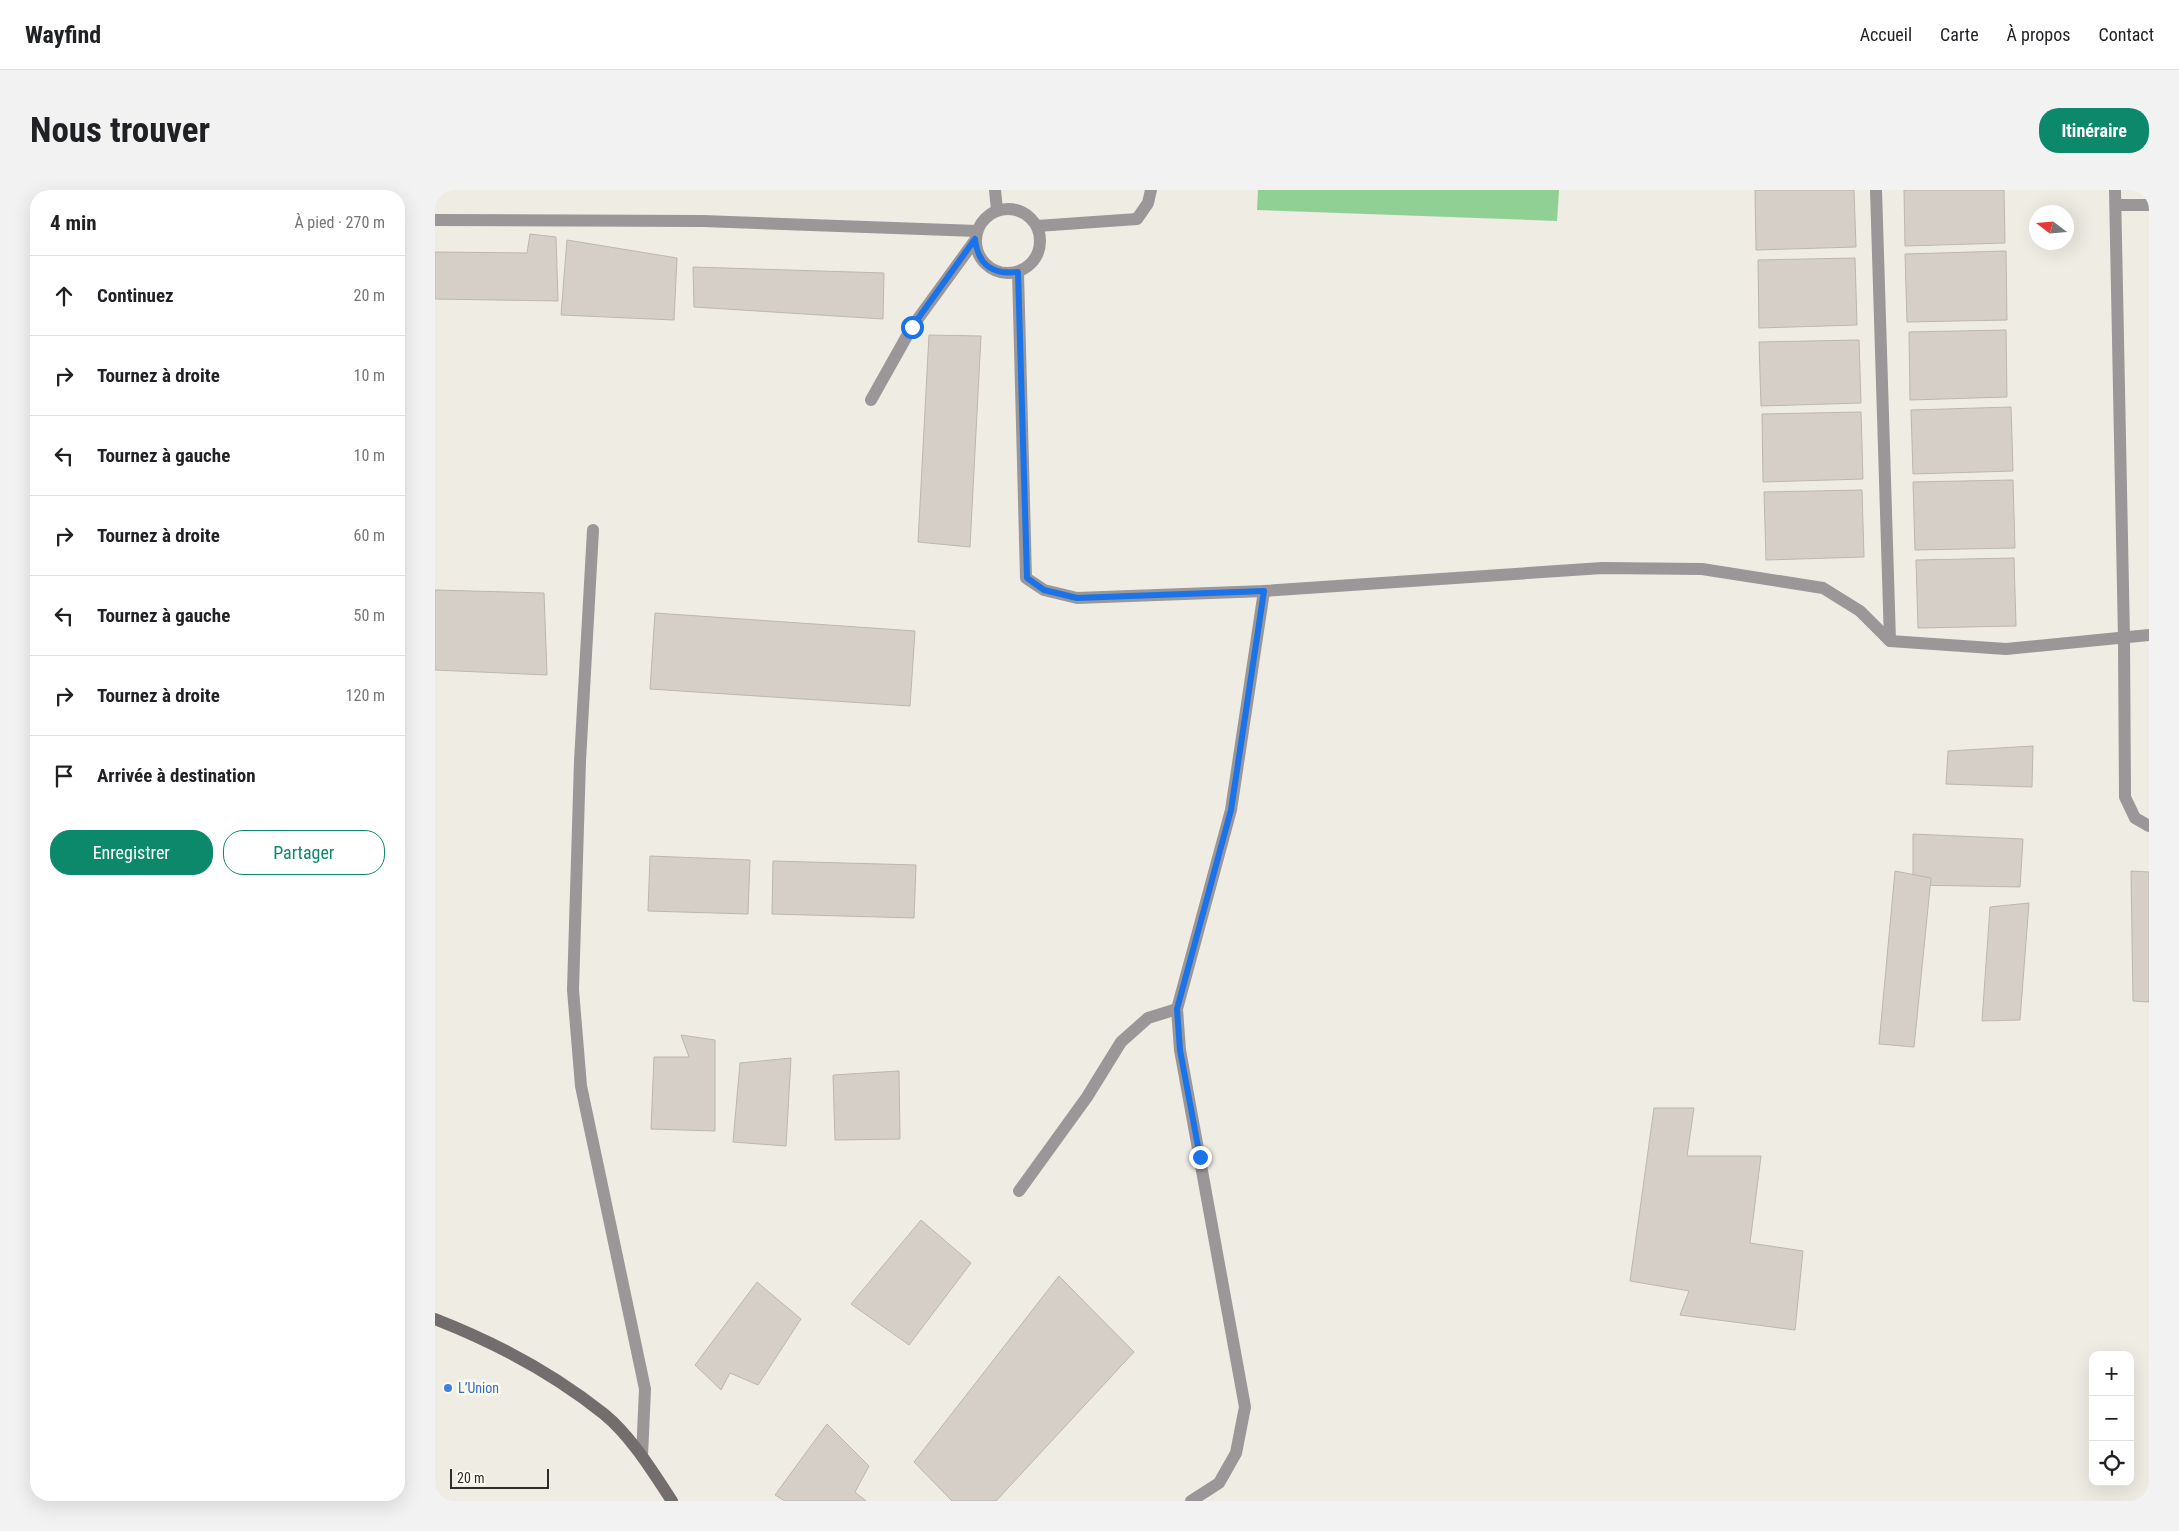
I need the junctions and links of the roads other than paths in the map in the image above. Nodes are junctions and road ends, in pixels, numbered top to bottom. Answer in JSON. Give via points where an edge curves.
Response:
{"nodes":[{"id":1,"x":995,"y":190,"type":"edge"},
{"id":2,"x":1151,"y":190,"type":"edge"},
{"id":3,"x":1876,"y":190,"type":"edge"},
{"id":4,"x":2115,"y":190,"type":"edge"},
{"id":5,"x":2116,"y":205,"type":"junction"},
{"id":6,"x":2149,"y":205,"type":"edge"},
{"id":7,"x":997,"y":210,"type":"junction"},
{"id":8,"x":435,"y":220,"type":"edge"},
{"id":9,"x":1037,"y":226,"type":"junction"},
{"id":10,"x":976,"y":235,"type":"junction"},
{"id":11,"x":1018,"y":272,"type":"junction"},
{"id":12,"x":871,"y":400,"type":"dead end"},
{"id":13,"x":593,"y":530,"type":"dead end"},
{"id":14,"x":1264,"y":591,"type":"junction"},
{"id":15,"x":2149,"y":635,"type":"edge"},
{"id":16,"x":2124,"y":638,"type":"junction"},
{"id":17,"x":1890,"y":641,"type":"junction"},
{"id":18,"x":2149,"y":826,"type":"edge"},
{"id":19,"x":1177,"y":1009,"type":"junction"},
{"id":20,"x":1019,"y":1191,"type":"dead end"},
{"id":21,"x":435,"y":1319,"type":"edge"},
{"id":22,"x":643,"y":1456,"type":"junction"},
{"id":23,"x":672,"y":1501,"type":"edge"},
{"id":24,"x":1191,"y":1501,"type":"edge"}],
"edges":[{"from":1,"to":7,"type":"lane"},
{"from":2,"to":9,"type":"lane","via":[[1148,203],[1137,219]]},
{"from":3,"to":17,"type":"lane"},
{"from":4,"to":5,"type":"lane"},
{"from":5,"to":6,"type":"lane"},
{"from":5,"to":16,"type":"lane"},
{"from":7,"to":9,"type":"lane","via":[[1015,208],[1025,212]]},
{"from":7,"to":10,"type":"lane","via":[[988,214]]},
{"from":8,"to":10,"type":"lane","via":[[703,221]]},
{"from":9,"to":11,"type":"lane","via":[[1040,248],[1036,258]]},
{"from":10,"to":11,"type":"lane","via":[[977,249],[988,267],[997,272]]},
{"from":10,"to":12,"type":"lane","via":[[912,327]]},
{"from":11,"to":14,"type":"lane","via":[[1027,578],[1044,590],[1077,598]]},
{"from":13,"to":22,"type":"lane","via":[[580,761],[573,990],[581,1086],[645,1388]]},
{"from":14,"to":17,"type":"lane","via":[[1602,568],[1702,569],[1823,588],[1860,611]]},
{"from":14,"to":19,"type":"lane","via":[[1231,810]]},
{"from":15,"to":16,"type":"lane"},
{"from":16,"to":17,"type":"lane","via":[[2005,649]]},
{"from":16,"to":18,"type":"lane","via":[[2125,797],[2135,818]]},
{"from":19,"to":20,"type":"lane","via":[[1148,1018],[1121,1042],[1087,1097]]},
{"from":19,"to":24,"type":"lane","via":[[1180,1050],[1245,1407],[1236,1453],[1219,1483]]},
{"from":21,"to":22,"type":"main road","via":[[511,1354],[557,1381],[605,1415]]},
{"from":22,"to":23,"type":"main road"}]}
